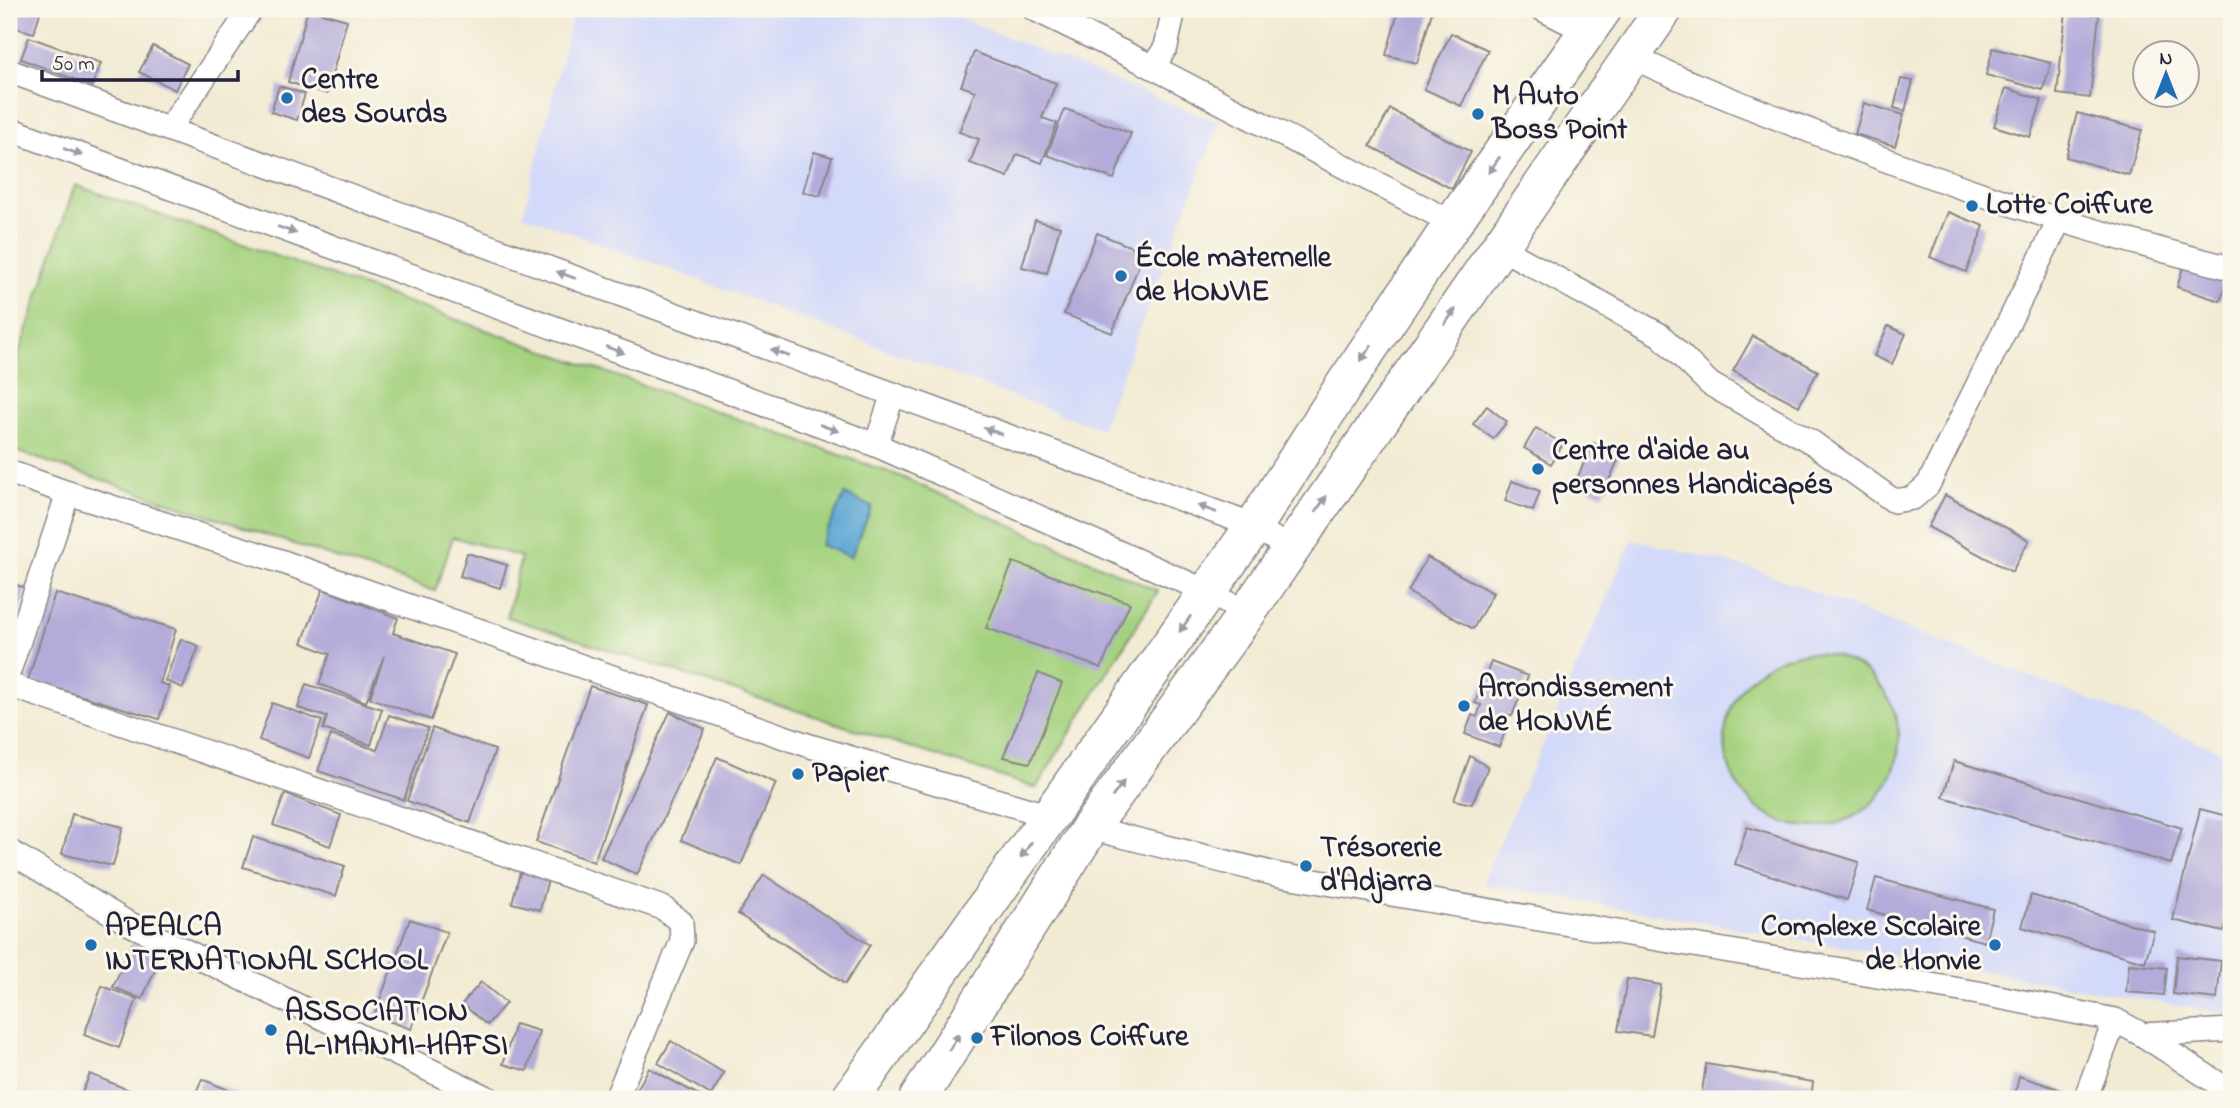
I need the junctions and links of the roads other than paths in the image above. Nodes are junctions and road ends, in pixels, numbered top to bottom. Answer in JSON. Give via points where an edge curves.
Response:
{"nodes":[{"id":1,"x":251,"y":9,"type":"edge"},
{"id":2,"x":1034,"y":9,"type":"edge"},
{"id":3,"x":1174,"y":9,"type":"edge"},
{"id":4,"x":1542,"y":9,"type":"edge"},
{"id":5,"x":1664,"y":9,"type":"edge"},
{"id":6,"x":1596,"y":20,"type":"edge"},
{"id":7,"x":1632,"y":57,"type":"junction"},
{"id":8,"x":1153,"y":67,"type":"junction"},
{"id":9,"x":9,"y":71,"type":"edge"},
{"id":10,"x":9,"y":129,"type":"edge"},
{"id":11,"x":169,"y":130,"type":"junction"},
{"id":12,"x":2059,"y":221,"type":"junction"},
{"id":13,"x":1453,"y":223,"type":"junction"},
{"id":14,"x":1499,"y":247,"type":"junction"},
{"id":15,"x":2231,"y":268,"type":"edge"},
{"id":16,"x":893,"y":394,"type":"junction"},
{"id":17,"x":876,"y":445,"type":"junction"},
{"id":18,"x":9,"y":472,"type":"edge"},
{"id":19,"x":68,"y":493,"type":"junction"},
{"id":20,"x":1254,"y":526,"type":"junction"},
{"id":21,"x":1290,"y":549,"type":"junction"},
{"id":22,"x":1208,"y":592,"type":"junction"},
{"id":23,"x":1247,"y":612,"type":"junction"},
{"id":24,"x":9,"y":671,"type":"edge"},
{"id":25,"x":9,"y":685,"type":"edge"},
{"id":26,"x":1050,"y":816,"type":"junction"},
{"id":27,"x":1090,"y":828,"type":"junction"},
{"id":28,"x":9,"y":851,"type":"edge"},
{"id":29,"x":2115,"y":1020,"type":"junction"},
{"id":30,"x":2231,"y":1030,"type":"edge"},
{"id":31,"x":2143,"y":1035,"type":"junction"},
{"id":32,"x":2231,"y":1092,"type":"edge"},
{"id":33,"x":489,"y":1099,"type":"edge"},
{"id":34,"x":616,"y":1099,"type":"edge"},
{"id":35,"x":850,"y":1099,"type":"edge"},
{"id":36,"x":918,"y":1099,"type":"edge"},
{"id":37,"x":2085,"y":1099,"type":"edge"}],
"edges":[{"from":1,"to":11,"type":"street"},
{"from":2,"to":8,"type":"street"},
{"from":3,"to":8,"type":"street","via":[[1166,47]]},
{"from":4,"to":6,"type":"street"},
{"from":5,"to":7,"type":"main road"},
{"from":6,"to":13,"type":"main road","one_way":true},
{"from":7,"to":12,"type":"street","via":[[1674,78],[1916,173]]},
{"from":7,"to":14,"type":"main road"},
{"from":8,"to":13,"type":"street"},
{"from":9,"to":11,"type":"street"},
{"from":10,"to":17,"type":"street","one_way":true},
{"from":16,"to":11,"type":"street","one_way":true},
{"from":12,"to":14,"type":"street","via":[[1928,485],[1913,498],[1894,501],[1813,443],[1710,384],[1660,335]]},
{"from":12,"to":15,"type":"street"},
{"from":13,"to":20,"type":"main road","one_way":true},
{"from":21,"to":14,"type":"main road","one_way":true},
{"from":16,"to":17,"type":"street"},
{"from":20,"to":16,"type":"street","one_way":true},
{"from":17,"to":22,"type":"street"},
{"from":18,"to":19,"type":"street"},
{"from":19,"to":24,"type":"street"},
{"from":19,"to":26,"type":"street","via":[[284,562],[810,746]]},
{"from":20,"to":21,"type":"street"},
{"from":20,"to":22,"type":"main road"},
{"from":21,"to":23,"type":"main road"},
{"from":22,"to":23,"type":"street"},
{"from":22,"to":26,"type":"main road","one_way":true},
{"from":27,"to":23,"type":"main road","one_way":true},
{"from":25,"to":34,"type":"street","via":[[663,908],[681,922],[682,941]]},
{"from":26,"to":35,"type":"main road","one_way":true},
{"from":27,"to":29,"type":"street","via":[[1279,875]]},
{"from":36,"to":27,"type":"main road","one_way":true},
{"from":28,"to":33,"type":"street","via":[[126,922]]},
{"from":29,"to":31,"type":"street"},
{"from":29,"to":37,"type":"street"},
{"from":30,"to":31,"type":"street"},
{"from":31,"to":32,"type":"street"}]}
